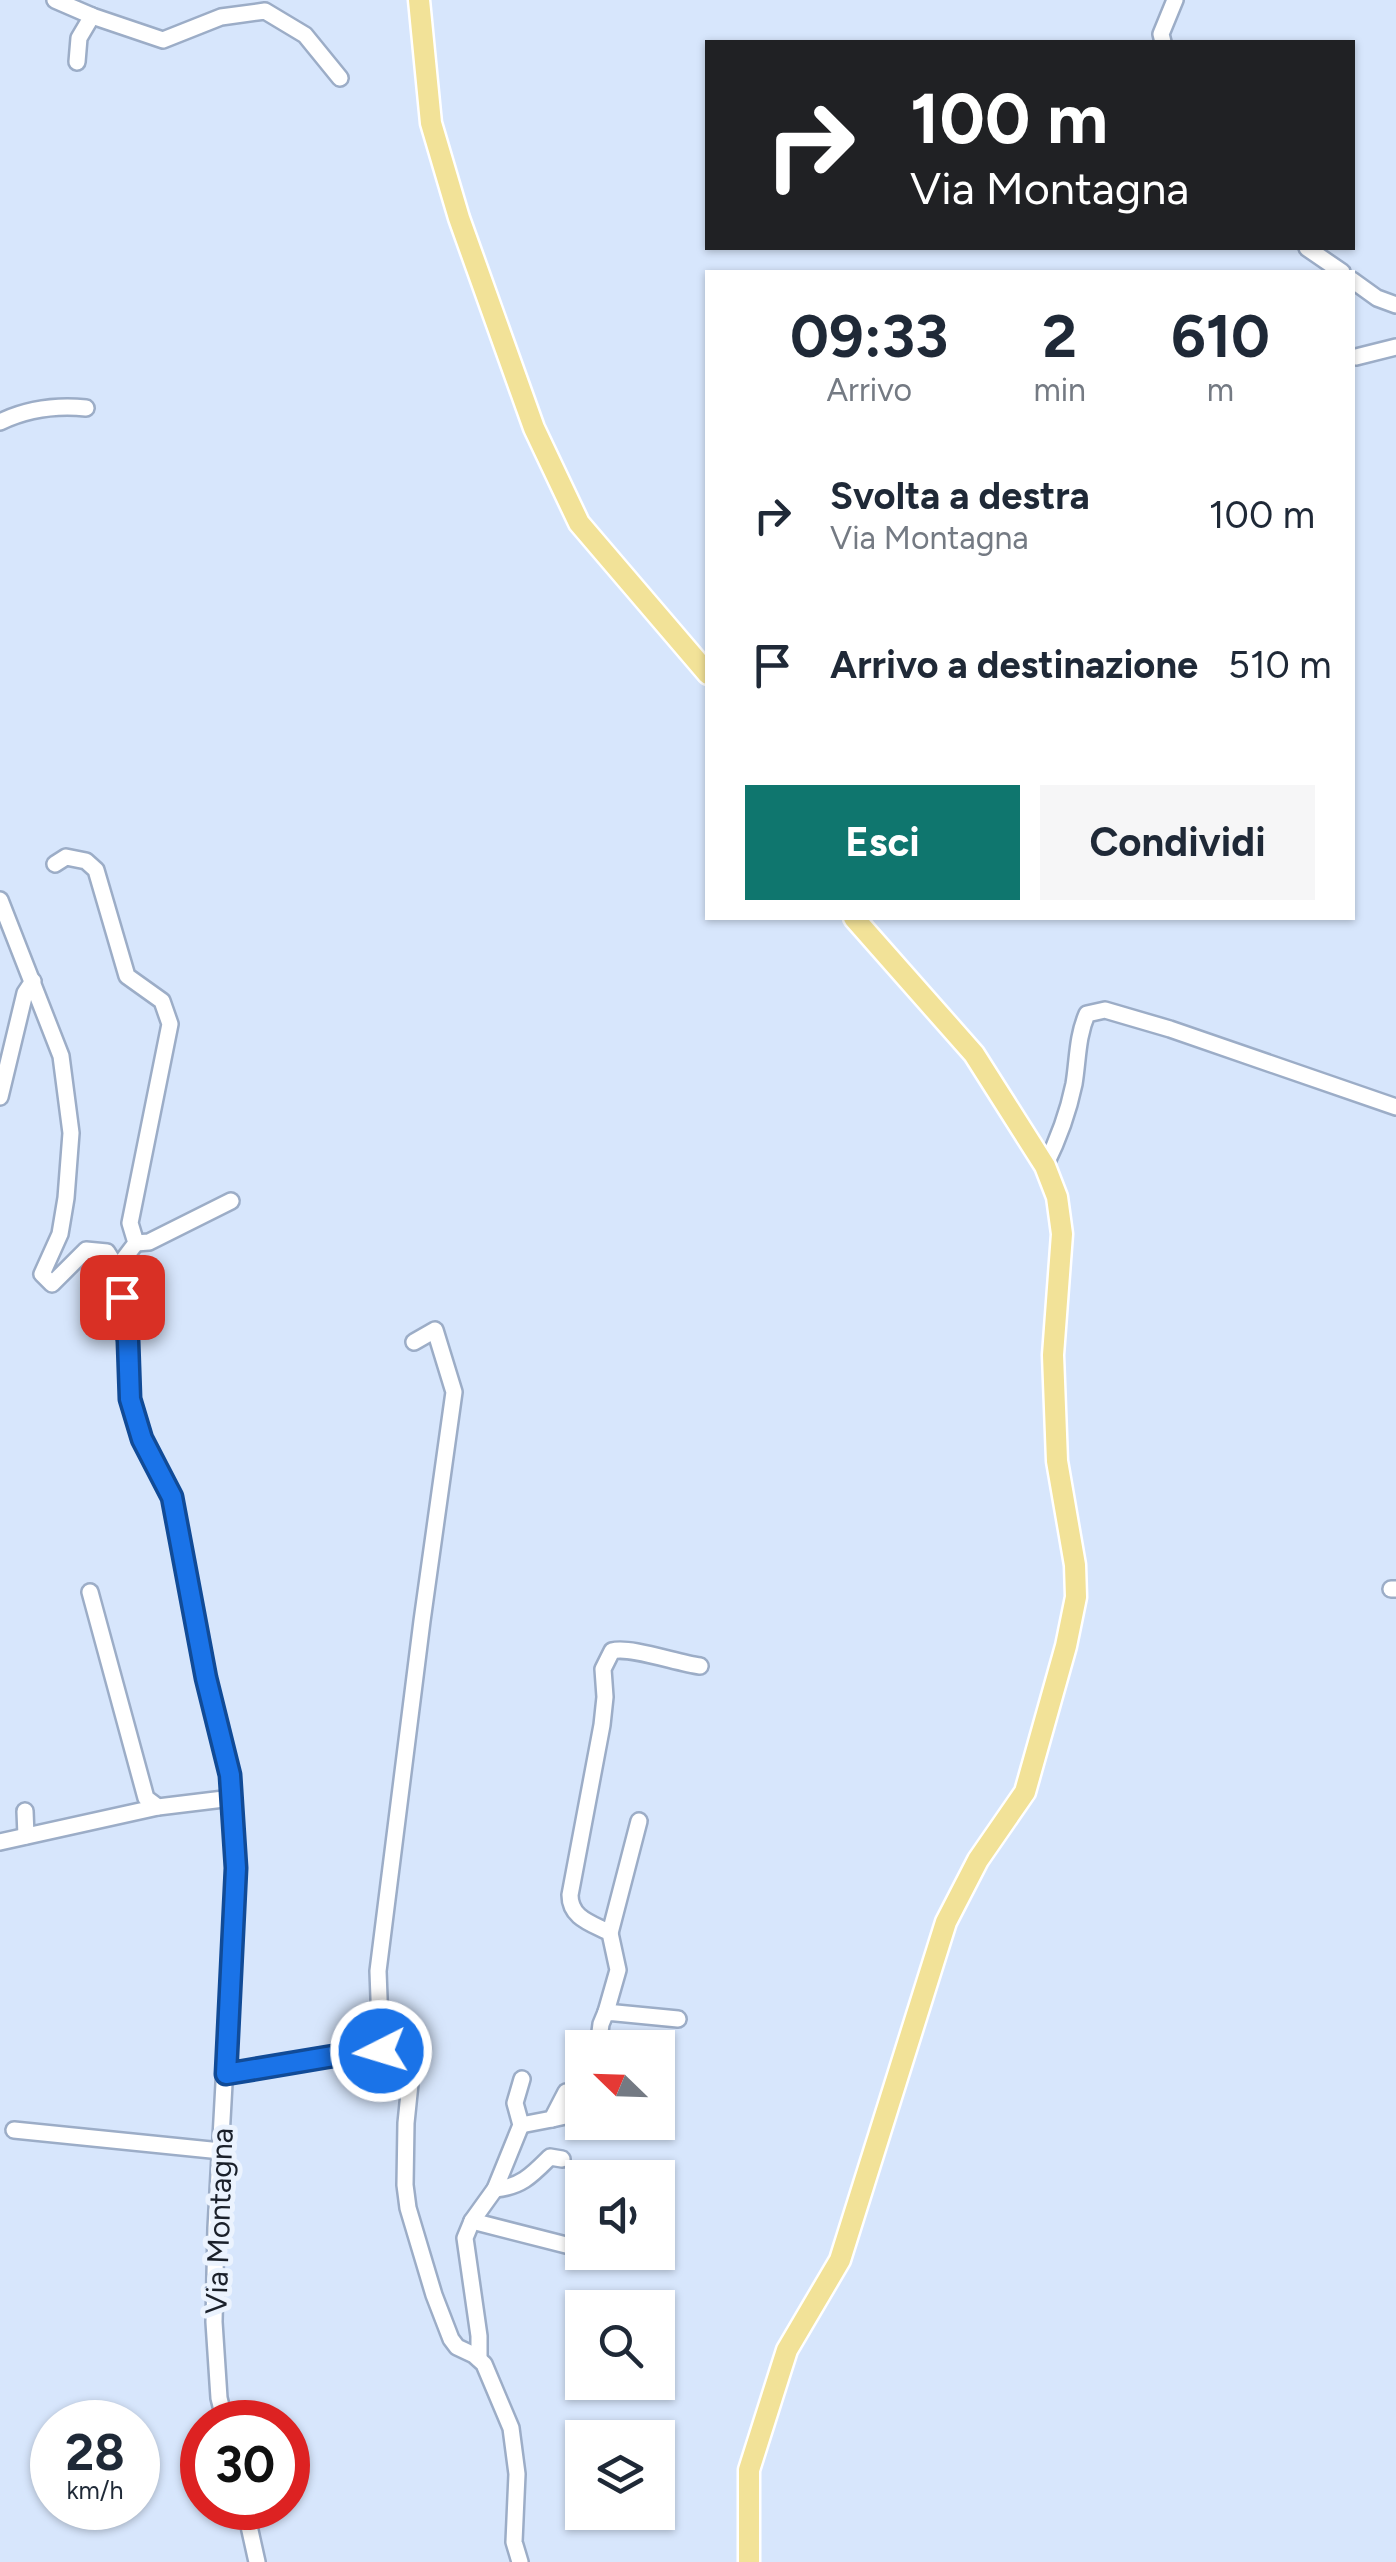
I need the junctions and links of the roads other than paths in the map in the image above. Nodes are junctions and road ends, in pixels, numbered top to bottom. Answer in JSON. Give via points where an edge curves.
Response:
{"nodes":[{"id":1,"x":55,"y":0,"type":"edge"},
{"id":2,"x":418,"y":0,"type":"edge"},
{"id":3,"x":1175,"y":0,"type":"edge"},
{"id":4,"x":92,"y":16,"type":"junction"},
{"id":5,"x":1162,"y":40,"type":"edge"},
{"id":6,"x":78,"y":62,"type":"dead end"},
{"id":7,"x":340,"y":78,"type":"dead end"},
{"id":8,"x":1310,"y":250,"type":"edge"},
{"id":9,"x":1339,"y":270,"type":"edge"},
{"id":10,"x":1355,"y":282,"type":"edge"},
{"id":11,"x":1396,"y":305,"type":"edge"},
{"id":12,"x":1396,"y":347,"type":"edge"},
{"id":13,"x":1356,"y":357,"type":"dead end"},
{"id":14,"x":86,"y":408,"type":"dead end"},
{"id":15,"x":0,"y":422,"type":"edge"},
{"id":16,"x":705,"y":671,"type":"edge"},
{"id":17,"x":55,"y":864,"type":"dead end"},
{"id":18,"x":0,"y":900,"type":"edge"},
{"id":19,"x":856,"y":920,"type":"edge"},
{"id":20,"x":33,"y":982,"type":"junction"},
{"id":21,"x":0,"y":1097,"type":"edge"},
{"id":22,"x":1396,"y":1107,"type":"edge"},
{"id":23,"x":1044,"y":1166,"type":"junction"},
{"id":24,"x":231,"y":1201,"type":"dead end"},
{"id":25,"x":136,"y":1243,"type":"junction"},
{"id":26,"x":116,"y":1268,"type":"junction"},
{"id":27,"x":414,"y":1342,"type":"dead end"},
{"id":28,"x":90,"y":1592,"type":"dead end"},
{"id":29,"x":700,"y":1666,"type":"dead end"},
{"id":30,"x":232,"y":1798,"type":"junction"},
{"id":31,"x":158,"y":1807,"type":"junction"},
{"id":32,"x":25,"y":1811,"type":"dead end"},
{"id":33,"x":639,"y":1821,"type":"dead end"},
{"id":34,"x":26,"y":1836,"type":"junction"},
{"id":35,"x":0,"y":1842,"type":"edge"},
{"id":36,"x":610,"y":1933,"type":"junction"},
{"id":37,"x":606,"y":2012,"type":"junction"},
{"id":38,"x":678,"y":2019,"type":"dead end"},
{"id":39,"x":600,"y":2030,"type":"edge"},
{"id":40,"x":381,"y":2051,"type":"junction"},
{"id":41,"x":226,"y":2074,"type":"junction"},
{"id":42,"x":522,"y":2079,"type":"dead end"},
{"id":43,"x":565,"y":2094,"type":"edge"},
{"id":44,"x":565,"y":2116,"type":"edge"},
{"id":45,"x":552,"y":2119,"type":"junction"},
{"id":46,"x":521,"y":2125,"type":"junction"},
{"id":47,"x":14,"y":2130,"type":"dead end"},
{"id":48,"x":221,"y":2151,"type":"junction"},
{"id":49,"x":562,"y":2159,"type":"dead end"},
{"id":50,"x":494,"y":2189,"type":"junction"},
{"id":51,"x":472,"y":2221,"type":"junction"},
{"id":52,"x":565,"y":2244,"type":"edge"},
{"id":53,"x":479,"y":2359,"type":"junction"},
{"id":54,"x":220,"y":2400,"type":"edge"},
{"id":55,"x":250,"y":2530,"type":"edge"},
{"id":56,"x":257,"y":2562,"type":"edge"},
{"id":57,"x":520,"y":2562,"type":"edge"},
{"id":58,"x":749,"y":2562,"type":"edge"}],
"edges":[{"from":1,"to":4,"type":"street"},
{"from":2,"to":16,"type":"main road","via":[[431,124],[534,428],[579,524]]},
{"from":3,"to":5,"type":"street"},
{"from":4,"to":6,"type":"street","via":[[78,38]]},
{"from":4,"to":7,"type":"street","via":[[162,40],[221,17],[265,12],[305,36]]},
{"from":8,"to":9,"type":"street"},
{"from":10,"to":11,"type":"street"},
{"from":12,"to":13,"type":"street"},
{"from":14,"to":15,"type":"street","via":[[44,408]]},
{"from":17,"to":25,"type":"street","via":[[66,857],[96,870],[128,976],[162,1001],[170,1024],[130,1224]]},
{"from":18,"to":20,"type":"street"},
{"from":19,"to":23,"type":"main road","via":[[974,1054]]},
{"from":20,"to":21,"type":"street"},
{"from":20,"to":26,"type":"street","via":[[60,1056],[70,1133],[60,1234],[42,1274],[49,1290],[86,1250],[108,1252]]},
{"from":22,"to":23,"type":"street","via":[[1105,1010],[1087,1014],[1074,1084]]},
{"from":23,"to":58,"type":"main road","via":[[1062,1234],[1053,1355],[1056,1444],[1076,1597],[1066,1646],[1025,1792],[946,1922],[840,2260],[787,2350],[749,2470]]},
{"from":24,"to":25,"type":"street"},
{"from":25,"to":26,"type":"street"},
{"from":26,"to":30,"type":"street","name":"Via Montagna","via":[[130,1399],[172,1497]]},
{"from":27,"to":40,"type":"street","via":[[435,1330],[454,1392],[378,1971]]},
{"from":28,"to":31,"type":"street","via":[[146,1798]]},
{"from":29,"to":36,"type":"street","via":[[623,1648],[612,1651],[603,1669],[606,1698],[570,1906]]},
{"from":30,"to":31,"type":"street"},
{"from":30,"to":41,"type":"street","name":"Via Montagna","via":[[236,1868]]},
{"from":31,"to":34,"type":"street"},
{"from":32,"to":34,"type":"street"},
{"from":33,"to":36,"type":"street"},
{"from":34,"to":35,"type":"street"},
{"from":36,"to":37,"type":"street","via":[[618,1970]]},
{"from":37,"to":38,"type":"street"},
{"from":37,"to":39,"type":"street"},
{"from":40,"to":41,"type":"street"},
{"from":40,"to":53,"type":"street","via":[[406,2054],[412,2064],[408,2208],[451,2338]]},
{"from":41,"to":48,"type":"street","name":"Via Montagna"},
{"from":42,"to":46,"type":"street","via":[[516,2102]]},
{"from":43,"to":45,"type":"street"},
{"from":44,"to":45,"type":"street"},
{"from":45,"to":46,"type":"street"},
{"from":46,"to":50,"type":"street"},
{"from":47,"to":48,"type":"street"},
{"from":48,"to":54,"type":"street","name":"Via Montagna","via":[[214,2322]]},
{"from":49,"to":50,"type":"street","via":[[550,2158],[526,2182]]},
{"from":50,"to":51,"type":"street"},
{"from":51,"to":52,"type":"street"},
{"from":51,"to":53,"type":"street","via":[[465,2238]]},
{"from":53,"to":57,"type":"street","via":[[511,2428]]},
{"from":55,"to":56,"type":"street"}]}
